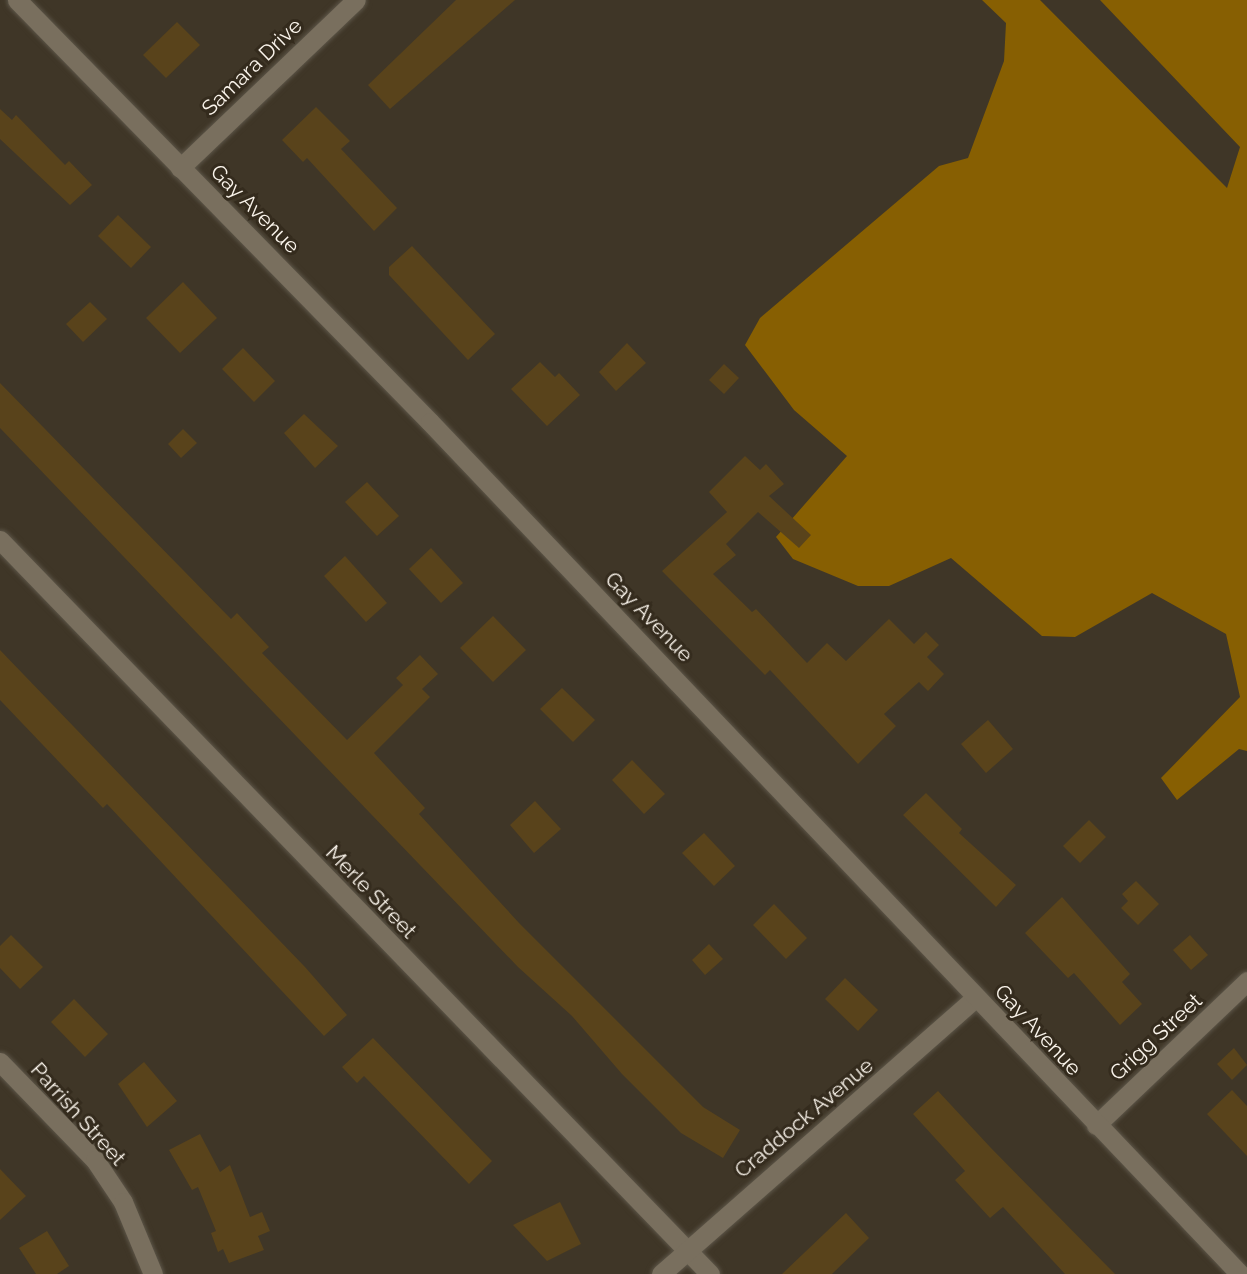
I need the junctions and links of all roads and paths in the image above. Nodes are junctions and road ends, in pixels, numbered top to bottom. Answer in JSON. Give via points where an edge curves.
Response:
{"nodes":[{"id":1,"x":17,"y":0,"type":"edge"},
{"id":2,"x":356,"y":0,"type":"edge"},
{"id":3,"x":180,"y":167,"type":"junction"},
{"id":4,"x":0,"y":540,"type":"edge"},
{"id":5,"x":1247,"y":981,"type":"edge"},
{"id":6,"x":976,"y":997,"type":"junction"},
{"id":7,"x":0,"y":1062,"type":"edge"},
{"id":8,"x":1096,"y":1125,"type":"junction"},
{"id":9,"x":685,"y":1250,"type":"junction"},
{"id":10,"x":153,"y":1274,"type":"edge"},
{"id":11,"x":661,"y":1274,"type":"edge"},
{"id":12,"x":710,"y":1274,"type":"edge"},
{"id":13,"x":1240,"y":1274,"type":"edge"}],
"edges":[{"from":1,"to":3,"type":"street","name":"Gay Avenue"},
{"from":2,"to":3,"type":"street","name":"Samara Drive"},
{"from":3,"to":6,"type":"street","name":"Gay Avenue","via":[[224,207],[817,825]]},
{"from":4,"to":9,"type":"street","name":"Merle Street"},
{"from":5,"to":8,"type":"street","name":"Grigg Street"},
{"from":6,"to":8,"type":"street","name":"Gay Avenue"},
{"from":6,"to":9,"type":"street","name":"Craddock Avenue","via":[[832,1127]]},
{"from":7,"to":10,"type":"street","name":"Parrish Street","via":[[95,1160],[122,1202]]},
{"from":8,"to":13,"type":"street","name":"Gay Avenue"},
{"from":9,"to":11,"type":"street","name":"Craddock Avenue"},
{"from":9,"to":12,"type":"street","name":"Merle Street"}]}
